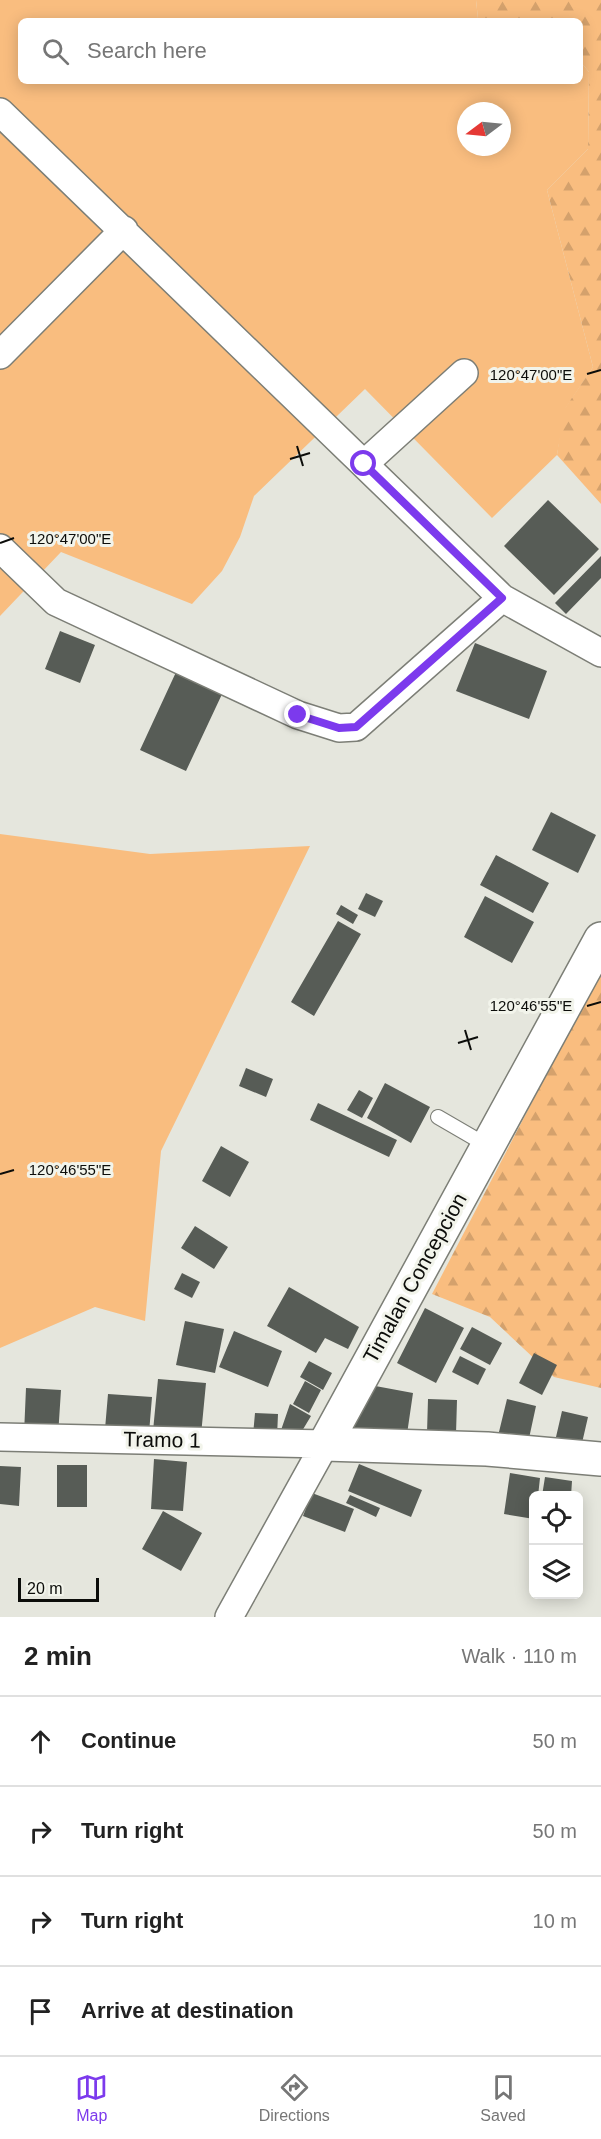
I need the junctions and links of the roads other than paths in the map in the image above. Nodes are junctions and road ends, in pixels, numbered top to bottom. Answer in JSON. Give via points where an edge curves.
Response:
{"nodes":[{"id":1,"x":0,"y":111,"type":"edge"},
{"id":2,"x":124,"y":230,"type":"junction"},
{"id":3,"x":0,"y":355,"type":"edge"},
{"id":4,"x":464,"y":373,"type":"dead end"},
{"id":5,"x":364,"y":464,"type":"junction"},
{"id":6,"x":0,"y":548,"type":"edge"},
{"id":7,"x":502,"y":598,"type":"junction"},
{"id":8,"x":601,"y":653,"type":"edge"},
{"id":9,"x":601,"y":939,"type":"edge"},
{"id":10,"x":438,"y":1117,"type":"dead end"},
{"id":11,"x":488,"y":1146,"type":"junction"},
{"id":12,"x":0,"y":1437,"type":"edge"},
{"id":13,"x":325,"y":1444,"type":"junction"},
{"id":14,"x":601,"y":1458,"type":"edge"},
{"id":15,"x":229,"y":1617,"type":"edge"}],
"edges":[{"from":1,"to":2,"type":"street"},
{"from":2,"to":3,"type":"street"},
{"from":2,"to":5,"type":"street"},
{"from":4,"to":5,"type":"street"},
{"from":5,"to":7,"type":"street"},
{"from":6,"to":7,"type":"street","via":[[56,602],[298,715],[339,728],[356,727]]},
{"from":7,"to":8,"type":"street"},
{"from":9,"to":11,"type":"street","name":"Timalan Concepcion"},
{"from":10,"to":11,"type":"lane"},
{"from":11,"to":13,"type":"street","name":"Timalan Concepcion"},
{"from":12,"to":13,"type":"street","name":"Tramo 1"},
{"from":13,"to":14,"type":"street","via":[[487,1449]]},
{"from":13,"to":15,"type":"street","name":"Timalan Concepcion"}]}
